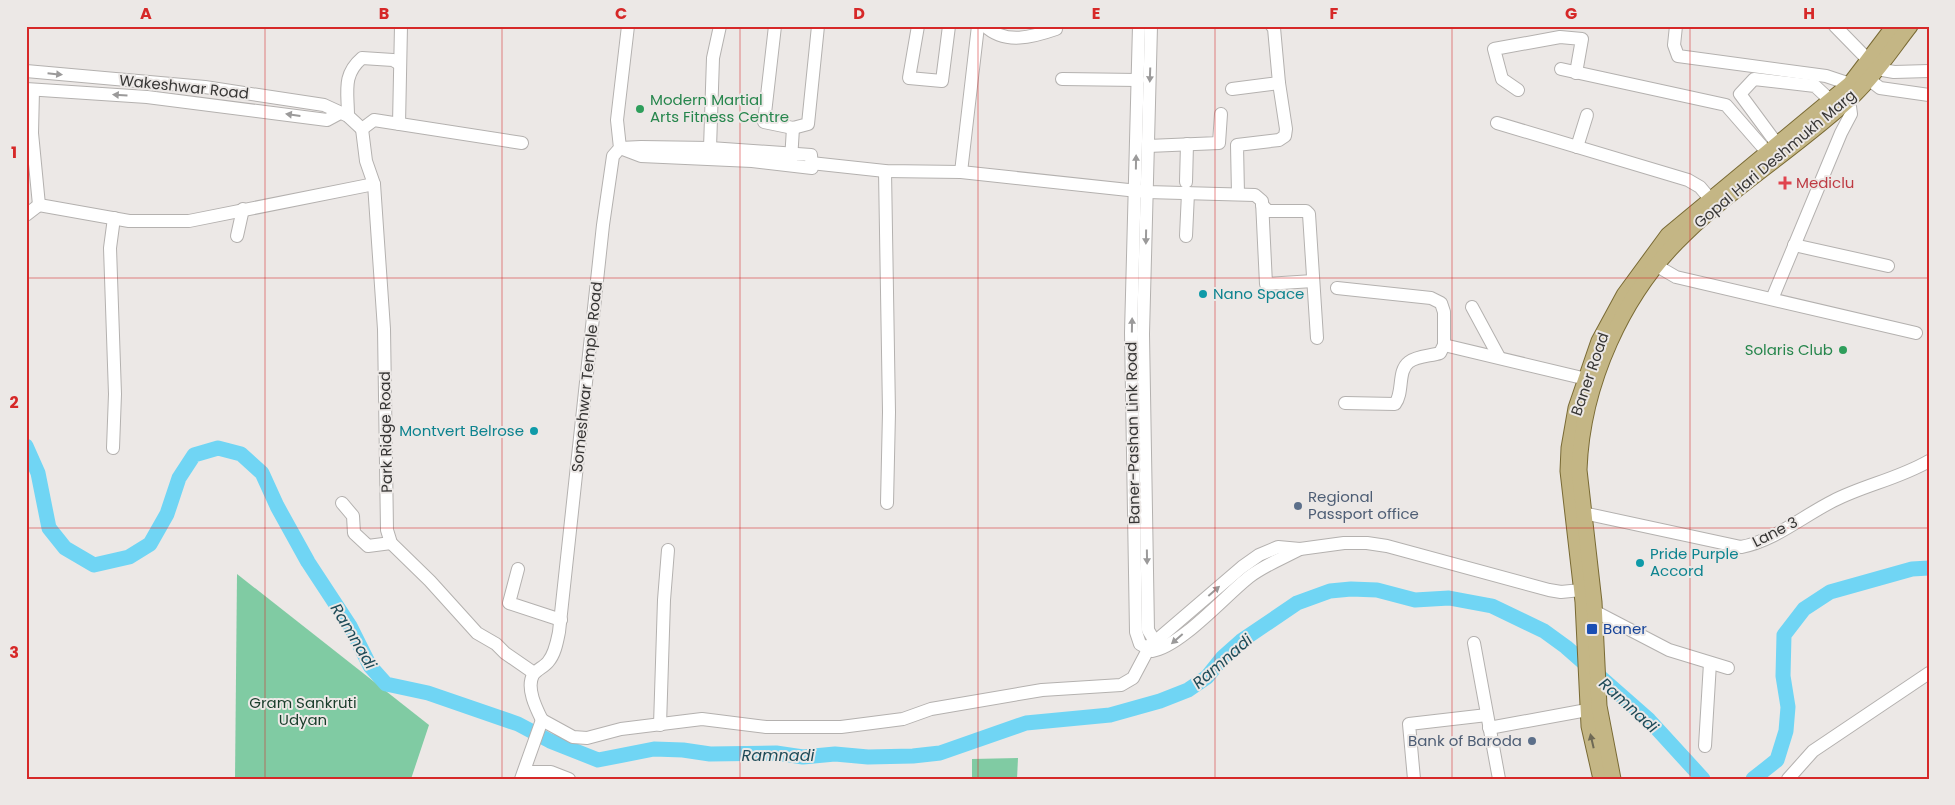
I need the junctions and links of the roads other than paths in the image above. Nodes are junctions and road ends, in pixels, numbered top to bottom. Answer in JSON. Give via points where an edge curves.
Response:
{"nodes":[{"id":1,"x":401,"y":26,"type":"edge"},
{"id":2,"x":628,"y":26,"type":"edge"},
{"id":3,"x":720,"y":26,"type":"edge"},
{"id":4,"x":775,"y":26,"type":"edge"},
{"id":5,"x":818,"y":26,"type":"edge"},
{"id":6,"x":918,"y":26,"type":"edge"},
{"id":7,"x":949,"y":26,"type":"edge"},
{"id":8,"x":978,"y":26,"type":"edge"},
{"id":9,"x":985,"y":26,"type":"edge"},
{"id":10,"x":1056,"y":26,"type":"edge"},
{"id":11,"x":1139,"y":26,"type":"edge"},
{"id":12,"x":1151,"y":26,"type":"edge"},
{"id":13,"x":1272,"y":26,"type":"edge"},
{"id":14,"x":1676,"y":26,"type":"edge"},
{"id":15,"x":1835,"y":26,"type":"edge"},
{"id":16,"x":1894,"y":26,"type":"edge"},
{"id":17,"x":1910,"y":26,"type":"edge"},
{"id":18,"x":398,"y":63,"type":"junction"},
{"id":19,"x":1561,"y":69,"type":"dead end"},
{"id":20,"x":26,"y":71,"type":"edge"},
{"id":21,"x":1929,"y":71,"type":"edge"},
{"id":22,"x":1576,"y":73,"type":"junction"},
{"id":23,"x":1062,"y":79,"type":"dead end"},
{"id":24,"x":1138,"y":80,"type":"junction"},
{"id":25,"x":1861,"y":80,"type":"junction"},
{"id":26,"x":1279,"y":83,"type":"junction"},
{"id":27,"x":30,"y":89,"type":"edge"},
{"id":28,"x":223,"y":89,"type":"junction"},
{"id":29,"x":1232,"y":89,"type":"dead end"},
{"id":30,"x":1518,"y":90,"type":"dead end"},
{"id":31,"x":1929,"y":95,"type":"edge"},
{"id":32,"x":1830,"y":100,"type":"junction"},
{"id":33,"x":221,"y":106,"type":"junction"},
{"id":34,"x":344,"y":114,"type":"junction"},
{"id":35,"x":1221,"y":114,"type":"dead end"},
{"id":36,"x":1587,"y":115,"type":"dead end"},
{"id":37,"x":1498,"y":123,"type":"dead end"},
{"id":38,"x":399,"y":124,"type":"junction"},
{"id":39,"x":793,"y":128,"type":"junction"},
{"id":40,"x":362,"y":129,"type":"junction"},
{"id":41,"x":522,"y":143,"type":"dead end"},
{"id":42,"x":1187,"y":144,"type":"junction"},
{"id":43,"x":1148,"y":146,"type":"junction"},
{"id":44,"x":1577,"y":147,"type":"junction"},
{"id":45,"x":620,"y":148,"type":"junction"},
{"id":46,"x":710,"y":148,"type":"junction"},
{"id":47,"x":1772,"y":148,"type":"junction"},
{"id":48,"x":791,"y":160,"type":"junction"},
{"id":49,"x":885,"y":171,"type":"junction"},
{"id":50,"x":961,"y":172,"type":"junction"},
{"id":51,"x":374,"y":184,"type":"junction"},
{"id":52,"x":1187,"y":188,"type":"junction"},
{"id":53,"x":1141,"y":192,"type":"junction"},
{"id":54,"x":1238,"y":194,"type":"junction"},
{"id":55,"x":1711,"y":200,"type":"junction"},
{"id":56,"x":39,"y":204,"type":"junction"},
{"id":57,"x":1262,"y":205,"type":"junction"},
{"id":58,"x":243,"y":209,"type":"junction"},
{"id":59,"x":26,"y":215,"type":"edge"},
{"id":60,"x":114,"y":218,"type":"junction"},
{"id":61,"x":237,"y":236,"type":"dead end"},
{"id":62,"x":1186,"y":236,"type":"dead end"},
{"id":63,"x":1794,"y":245,"type":"junction"},
{"id":64,"x":1657,"y":266,"type":"junction"},
{"id":65,"x":1888,"y":266,"type":"dead end"},
{"id":66,"x":1313,"y":280,"type":"junction"},
{"id":67,"x":1337,"y":288,"type":"dead end"},
{"id":68,"x":1772,"y":299,"type":"junction"},
{"id":69,"x":1472,"y":307,"type":"dead end"},
{"id":70,"x":1916,"y":333,"type":"dead end"},
{"id":71,"x":1317,"y":338,"type":"dead end"},
{"id":72,"x":1444,"y":345,"type":"junction"},
{"id":73,"x":1499,"y":356,"type":"junction"},
{"id":74,"x":1591,"y":379,"type":"junction"},
{"id":75,"x":1345,"y":403,"type":"dead end"},
{"id":76,"x":114,"y":448,"type":"dead end"},
{"id":77,"x":1929,"y":461,"type":"edge"},
{"id":78,"x":342,"y":503,"type":"dead end"},
{"id":79,"x":887,"y":504,"type":"dead end"},
{"id":80,"x":1583,"y":513,"type":"junction"},
{"id":81,"x":391,"y":543,"type":"junction"},
{"id":82,"x":668,"y":550,"type":"dead end"},
{"id":83,"x":518,"y":570,"type":"dead end"},
{"id":84,"x":1581,"y":590,"type":"junction"},
{"id":85,"x":1594,"y":611,"type":"junction"},
{"id":86,"x":561,"y":620,"type":"junction"},
{"id":87,"x":1474,"y":643,"type":"dead end"},
{"id":88,"x":1151,"y":645,"type":"junction"},
{"id":89,"x":1589,"y":648,"type":"junction"},
{"id":90,"x":1710,"y":663,"type":"junction"},
{"id":91,"x":1728,"y":668,"type":"dead end"},
{"id":92,"x":534,"y":673,"type":"junction"},
{"id":93,"x":1929,"y":673,"type":"edge"},
{"id":94,"x":1591,"y":706,"type":"junction"},
{"id":95,"x":542,"y":720,"type":"junction"},
{"id":96,"x":1488,"y":721,"type":"junction"},
{"id":97,"x":660,"y":725,"type":"junction"},
{"id":98,"x":1705,"y":746,"type":"dead end"},
{"id":99,"x":524,"y":773,"type":"edge"},
{"id":100,"x":568,"y":779,"type":"edge"},
{"id":101,"x":1414,"y":779,"type":"edge"},
{"id":102,"x":1499,"y":779,"type":"edge"},
{"id":103,"x":1601,"y":779,"type":"edge"},
{"id":104,"x":1613,"y":779,"type":"edge"},
{"id":105,"x":1788,"y":779,"type":"edge"}],
"edges":[{"from":1,"to":18,"type":"street"},
{"from":2,"to":45,"type":"street","name":"Someshwar Temple Road","via":[[617,120]]},
{"from":3,"to":46,"type":"street","via":[[713,58]]},
{"from":4,"to":39,"type":"street","via":[[764,122]]},
{"from":5,"to":39,"type":"street","via":[[808,124]]},
{"from":6,"to":7,"type":"street","via":[[909,78],[942,81]]},
{"from":8,"to":50,"type":"street"},
{"from":9,"to":10,"type":"street","via":[[994,34],[1023,38],[1056,29]]},
{"from":11,"to":24,"type":"street","name":"Baner-Pashan Link Road"},
{"from":12,"to":43,"type":"street","name":"Baner-Pashan Link Road","one_way":true},
{"from":13,"to":26,"type":"street"},
{"from":14,"to":25,"type":"street","via":[[1674,45],[1678,56]]},
{"from":15,"to":25,"type":"street"},
{"from":16,"to":25,"type":"main road","name":"Gopal Hari Deshmukh Marg"},
{"from":17,"to":25,"type":"main road","name":"Gopal Hari Deshmukh Marg"},
{"from":18,"to":34,"type":"street","via":[[362,58],[352,66]]},
{"from":18,"to":38,"type":"street"},
{"from":19,"to":22,"type":"street"},
{"from":20,"to":28,"type":"street","name":"Wakeshwar Road","one_way":true},
{"from":21,"to":25,"type":"street","via":[[1894,72]]},
{"from":22,"to":30,"type":"street","via":[[1582,38],[1560,37],[1494,49],[1502,79]]},
{"from":22,"to":47,"type":"street","via":[[1726,104]]},
{"from":23,"to":24,"type":"street"},
{"from":53,"to":24,"type":"street","name":"Baner-Pashan Link Road","one_way":true},
{"from":25,"to":31,"type":"street","via":[[1880,88]]},
{"from":25,"to":32,"type":"main road","name":"Gopal Hari Deshmukh Marg"},
{"from":25,"to":63,"type":"street","via":[[1851,114],[1840,133]]},
{"from":25,"to":64,"type":"main road","name":"Gopal Hari Deshmukh Marg","via":[[1687,232]]},
{"from":26,"to":29,"type":"street"},
{"from":26,"to":54,"type":"street","via":[[1285,136],[1279,140],[1237,145]]},
{"from":33,"to":27,"type":"street","name":"Wakeshwar Road","one_way":true},
{"from":27,"to":56,"type":"street"},
{"from":28,"to":33,"type":"street"},
{"from":28,"to":34,"type":"street","name":"Wakeshwar Road","via":[[326,105]]},
{"from":32,"to":47,"type":"main road","name":"Gopal Hari Deshmukh Marg"},
{"from":32,"to":47,"type":"street","via":[[1815,86],[1754,79],[1740,94]]},
{"from":34,"to":33,"type":"street","name":"Wakeshwar Road","one_way":true,"via":[[326,120]]},
{"from":34,"to":40,"type":"street","name":"Wakeshwar Road"},
{"from":35,"to":42,"type":"street","via":[[1219,143]]},
{"from":36,"to":44,"type":"street"},
{"from":37,"to":44,"type":"street"},
{"from":38,"to":40,"type":"street","via":[[374,120]]},
{"from":38,"to":41,"type":"street"},
{"from":39,"to":48,"type":"street"},
{"from":40,"to":51,"type":"street","name":"Park Ridge Road","via":[[366,161]]},
{"from":42,"to":43,"type":"street"},
{"from":42,"to":52,"type":"street"},
{"from":43,"to":53,"type":"street","name":"Baner-Pashan Link Road"},
{"from":44,"to":55,"type":"street","via":[[1688,180],[1700,187]]},
{"from":45,"to":46,"type":"street"},
{"from":45,"to":48,"type":"street","via":[[641,156]]},
{"from":45,"to":86,"type":"street","name":"Someshwar Temple Road","via":[[613,156],[603,225]]},
{"from":46,"to":48,"type":"street"},
{"from":47,"to":55,"type":"main road","name":"Gopal Hari Deshmukh Marg"},
{"from":48,"to":49,"type":"street","via":[[812,168],[811,163]]},
{"from":49,"to":50,"type":"street"},
{"from":49,"to":79,"type":"street","via":[[889,412]]},
{"from":50,"to":53,"type":"street"},
{"from":51,"to":58,"type":"street"},
{"from":51,"to":81,"type":"street","name":"Park Ridge Road","via":[[384,329],[387,530]]},
{"from":52,"to":53,"type":"street"},
{"from":52,"to":54,"type":"street"},
{"from":52,"to":62,"type":"street"},
{"from":53,"to":88,"type":"street","name":"Baner-Pashan Link Road","via":[[1131,333],[1136,632],[1140,644]]},
{"from":54,"to":57,"type":"street","via":[[1260,197]]},
{"from":55,"to":74,"type":"main road","name":"Baner Road","via":[[1679,224],[1648,259],[1608,320]]},
{"from":56,"to":59,"type":"street"},
{"from":56,"to":60,"type":"street"},
{"from":57,"to":66,"type":"street","via":[[1268,211],[1308,212]]},
{"from":57,"to":66,"type":"street","via":[[1266,284]]},
{"from":58,"to":60,"type":"street","via":[[189,220],[129,221]]},
{"from":58,"to":61,"type":"street"},
{"from":60,"to":76,"type":"street","via":[[110,248],[115,360]]},
{"from":63,"to":65,"type":"street"},
{"from":63,"to":68,"type":"street"},
{"from":64,"to":68,"type":"street","via":[[1676,277]]},
{"from":64,"to":74,"type":"main road","name":"Baner Road","via":[[1626,312]]},
{"from":66,"to":71,"type":"street"},
{"from":67,"to":72,"type":"street","via":[[1431,298],[1441,303]]},
{"from":68,"to":70,"type":"street"},
{"from":69,"to":73,"type":"street"},
{"from":72,"to":73,"type":"street"},
{"from":72,"to":75,"type":"street","via":[[1440,353],[1410,361],[1404,367],[1401,390],[1395,404]]},
{"from":73,"to":74,"type":"street"},
{"from":74,"to":80,"type":"main road","name":"Baner Road","via":[[1580,449]]},
{"from":74,"to":84,"type":"main road","name":"Baner Road","via":[[1572,430],[1568,470]]},
{"from":77,"to":80,"type":"street","name":"Lane 3","via":[[1904,474],[1834,500],[1758,542],[1741,547]]},
{"from":78,"to":81,"type":"street","via":[[353,516],[354,533],[368,546]]},
{"from":80,"to":85,"type":"main road","name":"Baner Road"},
{"from":81,"to":92,"type":"street","via":[[477,634]]},
{"from":82,"to":97,"type":"street"},
{"from":83,"to":86,"type":"street","via":[[509,603]]},
{"from":84,"to":88,"type":"street","via":[[1549,590],[1367,543],[1300,549],[1278,547],[1258,555]]},
{"from":84,"to":89,"type":"main road","name":"Baner Road"},
{"from":85,"to":89,"type":"main road","name":"Baner Road"},
{"from":85,"to":90,"type":"street","via":[[1669,650]]},
{"from":86,"to":92,"type":"street","name":"Someshwar Temple Road","via":[[553,654]]},
{"from":87,"to":96,"type":"street"},
{"from":88,"to":97,"type":"street","via":[[1133,678],[1121,685],[1033,691],[931,709],[903,720],[842,727],[766,727],[702,719]]},
{"from":89,"to":94,"type":"main road"},
{"from":90,"to":91,"type":"street"},
{"from":90,"to":98,"type":"street"},
{"from":92,"to":95,"type":"street","via":[[532,693]]},
{"from":93,"to":105,"type":"street","via":[[1813,751]]},
{"from":94,"to":96,"type":"street"},
{"from":103,"to":94,"type":"main road","one_way":true},
{"from":94,"to":104,"type":"main road"},
{"from":95,"to":97,"type":"street","via":[[573,737],[586,738],[621,729]]},
{"from":95,"to":99,"type":"street"},
{"from":96,"to":101,"type":"street","via":[[1409,724]]},
{"from":96,"to":102,"type":"street"},
{"from":99,"to":100,"type":"street","via":[[551,772]]}]}
